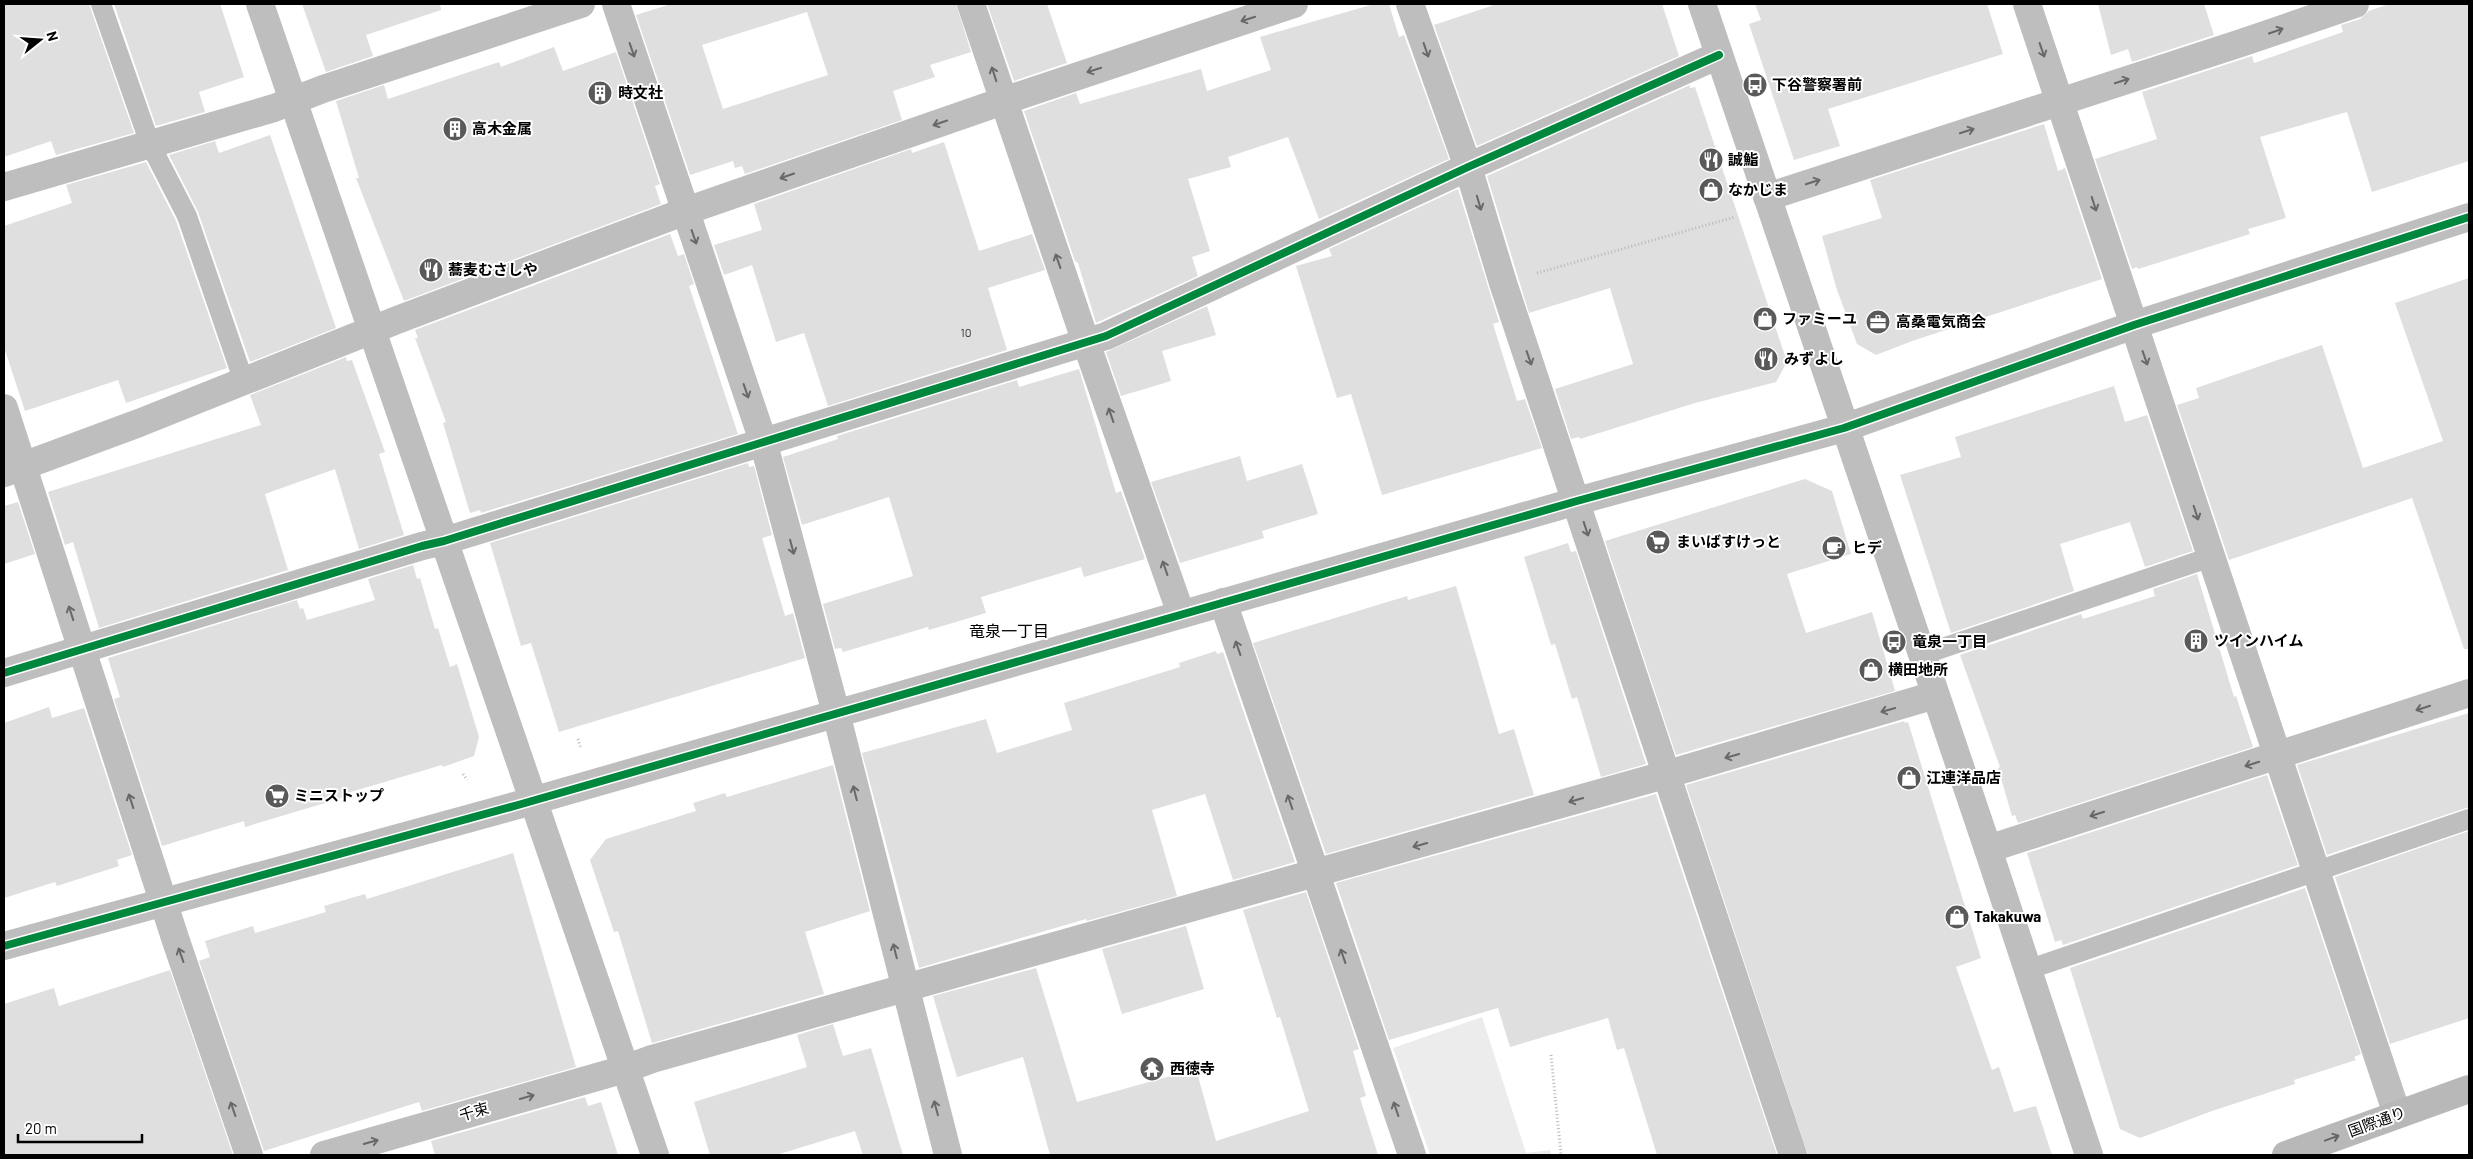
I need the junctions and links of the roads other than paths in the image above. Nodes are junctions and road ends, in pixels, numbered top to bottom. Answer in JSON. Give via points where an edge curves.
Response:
{"nodes":[{"id":1,"x":101,"y":4,"type":"edge"},
{"id":2,"x":260,"y":4,"type":"edge"},
{"id":3,"x":581,"y":4,"type":"edge"},
{"id":4,"x":616,"y":4,"type":"edge"},
{"id":5,"x":971,"y":4,"type":"edge"},
{"id":6,"x":1294,"y":4,"type":"edge"},
{"id":7,"x":1410,"y":4,"type":"edge"},
{"id":8,"x":1702,"y":4,"type":"edge"},
{"id":9,"x":2027,"y":4,"type":"edge"},
{"id":10,"x":2355,"y":4,"type":"edge"},
{"id":11,"x":1719,"y":55,"type":"junction"},
{"id":12,"x":1003,"y":100,"type":"junction"},
{"id":13,"x":2060,"y":101,"type":"junction"},
{"id":14,"x":294,"y":102,"type":"junction"},
{"id":15,"x":150,"y":144,"type":"junction"},
{"id":16,"x":1468,"y":167,"type":"junction"},
{"id":17,"x":4,"y":187,"type":"edge"},
{"id":18,"x":1768,"y":202,"type":"junction"},
{"id":19,"x":686,"y":211,"type":"junction"},
{"id":20,"x":2469,"y":217,"type":"edge"},
{"id":21,"x":2134,"y":325,"type":"junction"},
{"id":22,"x":372,"y":331,"type":"junction"},
{"id":23,"x":1086,"y":342,"type":"junction"},
{"id":24,"x":244,"y":382,"type":"junction"},
{"id":25,"x":4,"y":408,"type":"edge"},
{"id":26,"x":1844,"y":428,"type":"junction"},
{"id":27,"x":763,"y":441,"type":"junction"},
{"id":28,"x":13,"y":470,"type":"edge"},
{"id":29,"x":1577,"y":501,"type":"junction"},
{"id":30,"x":444,"y":542,"type":"junction"},
{"id":31,"x":2211,"y":557,"type":"junction"},
{"id":32,"x":1223,"y":602,"type":"junction"},
{"id":33,"x":1181,"y":614,"type":"junction"},
{"id":34,"x":83,"y":648,"type":"junction"},
{"id":35,"x":1922,"y":656,"type":"junction"},
{"id":36,"x":4,"y":673,"type":"edge"},
{"id":37,"x":2469,"y":693,"type":"edge"},
{"id":38,"x":1935,"y":695,"type":"junction"},
{"id":39,"x":836,"y":713,"type":"junction"},
{"id":40,"x":2278,"y":756,"type":"junction"},
{"id":41,"x":1668,"y":774,"type":"junction"},
{"id":42,"x":533,"y":800,"type":"junction"},
{"id":43,"x":2469,"y":819,"type":"edge"},
{"id":44,"x":1988,"y":849,"type":"junction"},
{"id":45,"x":2316,"y":870,"type":"junction"},
{"id":46,"x":1315,"y":874,"type":"junction"},
{"id":47,"x":163,"y":901,"type":"junction"},
{"id":48,"x":4,"y":946,"type":"edge"},
{"id":49,"x":2027,"y":970,"type":"junction"},
{"id":50,"x":905,"y":990,"type":"junction"},
{"id":51,"x":625,"y":1069,"type":"junction"},
{"id":52,"x":2469,"y":1089,"type":"edge"},
{"id":53,"x":2397,"y":1114,"type":"junction"},
{"id":54,"x":249,"y":1155,"type":"edge"},
{"id":55,"x":324,"y":1155,"type":"edge"},
{"id":56,"x":654,"y":1155,"type":"edge"},
{"id":57,"x":948,"y":1155,"type":"edge"},
{"id":58,"x":1412,"y":1155,"type":"edge"},
{"id":59,"x":1793,"y":1155,"type":"edge"},
{"id":60,"x":2089,"y":1155,"type":"edge"},
{"id":61,"x":2286,"y":1155,"type":"edge"}],
"edges":[{"from":1,"to":15,"type":"lane"},
{"from":2,"to":14,"type":"street"},
{"from":3,"to":14,"type":"street","via":[[323,89]]},
{"from":4,"to":19,"type":"street","one_way":true},
{"from":12,"to":5,"type":"street","one_way":true},
{"from":6,"to":12,"type":"street","one_way":true},
{"from":7,"to":16,"type":"street","one_way":true},
{"from":8,"to":11,"type":"street"},
{"from":9,"to":13,"type":"street","one_way":true},
{"from":13,"to":10,"type":"street","one_way":true},
{"from":11,"to":16,"type":"street"},
{"from":11,"to":18,"type":"street"},
{"from":12,"to":19,"type":"street","one_way":true},
{"from":23,"to":12,"type":"street","one_way":true},
{"from":18,"to":13,"type":"street","one_way":true},
{"from":13,"to":21,"type":"street","one_way":true},
{"from":14,"to":15,"type":"street"},
{"from":14,"to":22,"type":"street"},
{"from":15,"to":17,"type":"street"},
{"from":15,"to":24,"type":"lane","via":[[187,216]]},
{"from":16,"to":23,"type":"street","via":[[1115,332]]},
{"from":16,"to":29,"type":"street","one_way":true,"via":[[1503,283]]},
{"from":18,"to":26,"type":"street"},
{"from":19,"to":22,"type":"street"},
{"from":19,"to":27,"type":"street","one_way":true},
{"from":20,"to":21,"type":"street"},
{"from":21,"to":26,"type":"street"},
{"from":21,"to":31,"type":"street","one_way":true},
{"from":22,"to":24,"type":"street"},
{"from":22,"to":30,"type":"street"},
{"from":23,"to":27,"type":"street"},
{"from":33,"to":23,"type":"street","one_way":true},
{"from":24,"to":28,"type":"street"},
{"from":25,"to":28,"type":"street"},
{"from":26,"to":29,"type":"street"},
{"from":26,"to":35,"type":"street"},
{"from":27,"to":30,"type":"street"},
{"from":27,"to":39,"type":"street","one_way":true},
{"from":34,"to":28,"type":"street","one_way":true},
{"from":29,"to":32,"type":"street"},
{"from":29,"to":41,"type":"street","one_way":true},
{"from":30,"to":34,"type":"street"},
{"from":30,"to":42,"type":"street"},
{"from":31,"to":35,"type":"lane"},
{"from":31,"to":40,"type":"street"},
{"from":32,"to":33,"type":"street"},
{"from":46,"to":32,"type":"street","one_way":true},
{"from":33,"to":39,"type":"street"},
{"from":34,"to":36,"type":"street"},
{"from":47,"to":34,"type":"street","one_way":true},
{"from":35,"to":38,"type":"street"},
{"from":37,"to":40,"type":"street","one_way":true},
{"from":38,"to":41,"type":"street","name":"千束","one_way":true},
{"from":38,"to":44,"type":"street"},
{"from":39,"to":42,"type":"street"},
{"from":50,"to":39,"type":"street","one_way":true},
{"from":40,"to":44,"type":"street","one_way":true},
{"from":40,"to":45,"type":"street"},
{"from":41,"to":46,"type":"street","name":"千束","one_way":true},
{"from":41,"to":59,"type":"street"},
{"from":42,"to":47,"type":"street"},
{"from":42,"to":51,"type":"street"},
{"from":43,"to":45,"type":"lane"},
{"from":44,"to":49,"type":"street"},
{"from":45,"to":49,"type":"lane"},
{"from":45,"to":53,"type":"street"},
{"from":46,"to":50,"type":"street","name":"千束"},
{"from":58,"to":46,"type":"street","one_way":true},
{"from":47,"to":48,"type":"street"},
{"from":54,"to":47,"type":"street","one_way":true},
{"from":49,"to":60,"type":"street"},
{"from":50,"to":51,"type":"street","name":"千束"},
{"from":57,"to":50,"type":"street","one_way":true},
{"from":55,"to":51,"type":"street","name":"千束","one_way":true},
{"from":51,"to":56,"type":"street"},
{"from":52,"to":53,"type":"main road","name":"国際通り"},
{"from":61,"to":53,"type":"main road","name":"国際通り","one_way":true}]}
